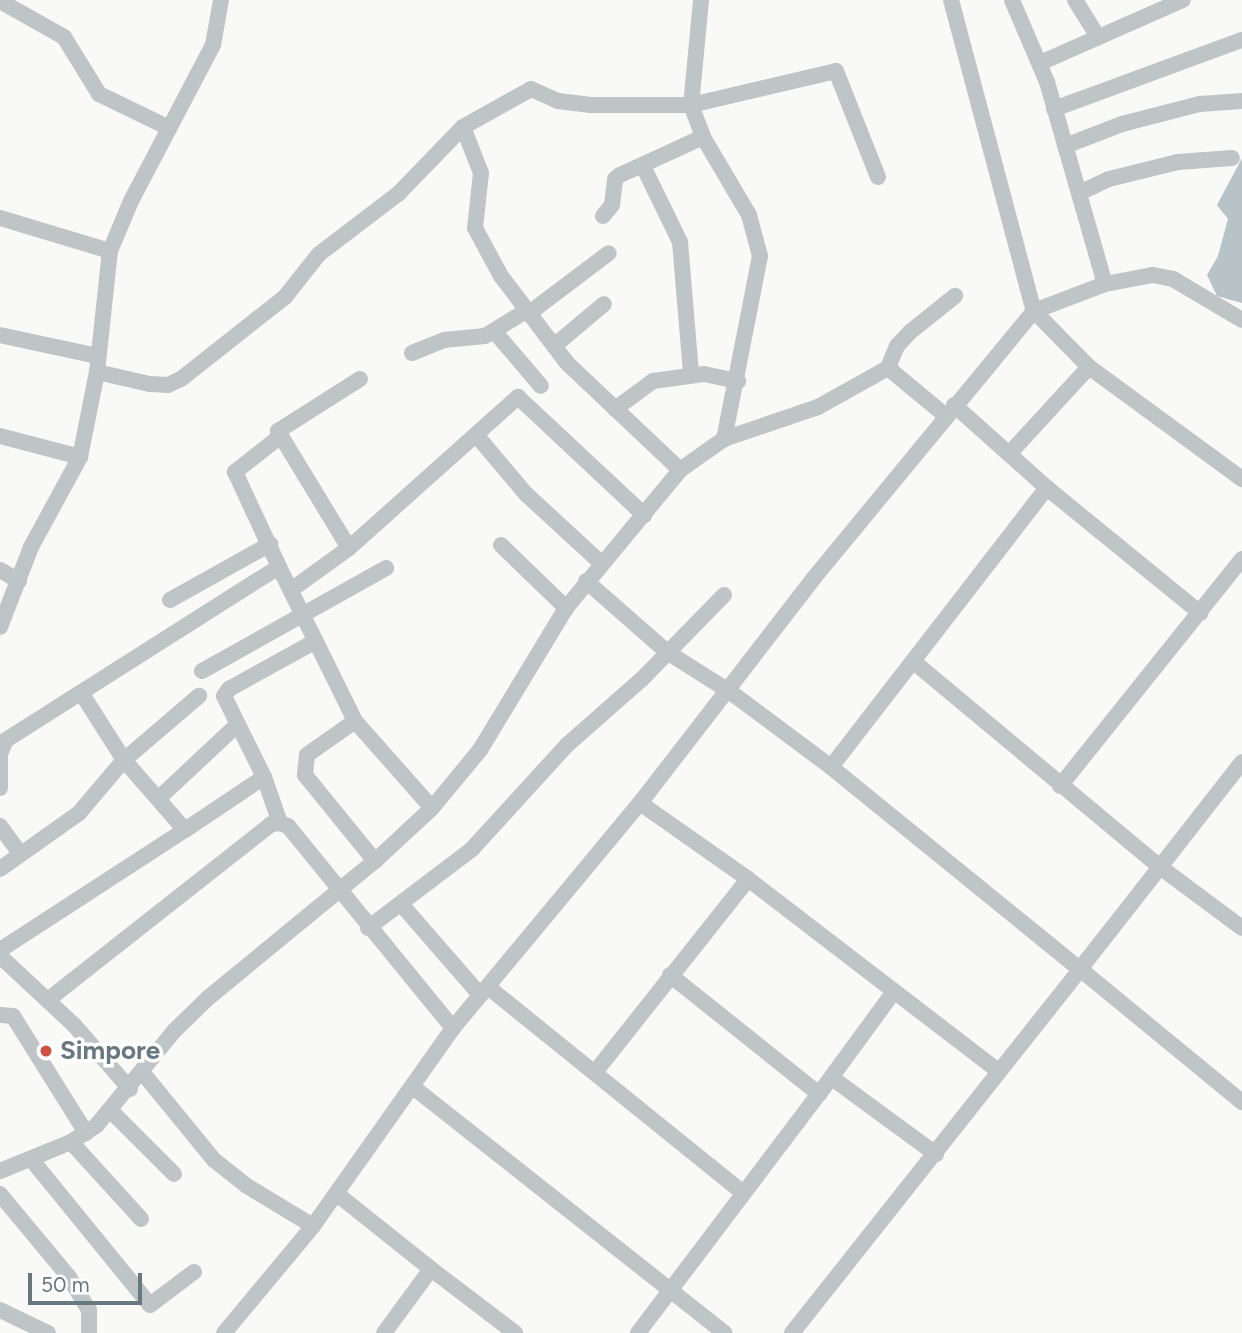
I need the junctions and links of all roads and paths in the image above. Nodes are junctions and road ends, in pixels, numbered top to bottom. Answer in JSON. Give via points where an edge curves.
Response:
{"nodes":[{"id":1,"x":221,"y":0,"type":"edge"},
{"id":2,"x":701,"y":0,"type":"edge"},
{"id":3,"x":951,"y":0,"type":"edge"},
{"id":4,"x":1012,"y":0,"type":"edge"},
{"id":5,"x":1075,"y":0,"type":"edge"},
{"id":6,"x":1183,"y":0,"type":"edge"},
{"id":7,"x":0,"y":1,"type":"edge"},
{"id":8,"x":1098,"y":37,"type":"junction"},
{"id":9,"x":1242,"y":40,"type":"edge"},
{"id":10,"x":1040,"y":63,"type":"junction"},
{"id":11,"x":1242,"y":101,"type":"edge"},
{"id":12,"x":691,"y":105,"type":"junction"},
{"id":13,"x":1054,"y":109,"type":"junction"},
{"id":14,"x":463,"y":127,"type":"junction"},
{"id":15,"x":169,"y":128,"type":"junction"},
{"id":16,"x":703,"y":138,"type":"junction"},
{"id":17,"x":1065,"y":146,"type":"junction"},
{"id":18,"x":1232,"y":158,"type":"dead end"},
{"id":19,"x":643,"y":166,"type":"junction"},
{"id":20,"x":878,"y":177,"type":"dead end"},
{"id":21,"x":1079,"y":193,"type":"junction"},
{"id":22,"x":603,"y":216,"type":"dead end"},
{"id":23,"x":0,"y":218,"type":"edge"},
{"id":24,"x":110,"y":251,"type":"junction"},
{"id":25,"x":609,"y":253,"type":"dead end"},
{"id":26,"x":1105,"y":284,"type":"junction"},
{"id":27,"x":955,"y":296,"type":"dead end"},
{"id":28,"x":604,"y":304,"type":"dead end"},
{"id":29,"x":1034,"y":311,"type":"junction"},
{"id":30,"x":527,"y":312,"type":"junction"},
{"id":31,"x":1242,"y":320,"type":"edge"},
{"id":32,"x":494,"y":331,"type":"junction"},
{"id":33,"x":0,"y":335,"type":"edge"},
{"id":34,"x":554,"y":346,"type":"junction"},
{"id":35,"x":412,"y":352,"type":"dead end"},
{"id":36,"x":97,"y":364,"type":"junction"},
{"id":37,"x":1090,"y":367,"type":"junction"},
{"id":38,"x":888,"y":368,"type":"junction"},
{"id":39,"x":691,"y":374,"type":"junction"},
{"id":40,"x":360,"y":379,"type":"dead end"},
{"id":41,"x":738,"y":381,"type":"junction"},
{"id":42,"x":541,"y":386,"type":"dead end"},
{"id":43,"x":615,"y":409,"type":"junction"},
{"id":44,"x":950,"y":411,"type":"junction"},
{"id":45,"x":0,"y":436,"type":"edge"},
{"id":46,"x":477,"y":436,"type":"junction"},
{"id":47,"x":278,"y":438,"type":"junction"},
{"id":48,"x":724,"y":439,"type":"junction"},
{"id":49,"x":1009,"y":454,"type":"junction"},
{"id":50,"x":80,"y":457,"type":"junction"},
{"id":51,"x":680,"y":470,"type":"junction"},
{"id":52,"x":1242,"y":479,"type":"edge"},
{"id":53,"x":1047,"y":488,"type":"junction"},
{"id":54,"x":644,"y":515,"type":"junction"},
{"id":55,"x":270,"y":544,"type":"junction"},
{"id":56,"x":501,"y":545,"type":"dead end"},
{"id":57,"x":349,"y":548,"type":"junction"},
{"id":58,"x":1242,"y":559,"type":"edge"},
{"id":59,"x":601,"y":563,"type":"junction"},
{"id":60,"x":279,"y":567,"type":"junction"},
{"id":61,"x":386,"y":568,"type":"dead end"},
{"id":62,"x":0,"y":570,"type":"edge"},
{"id":63,"x":586,"y":580,"type":"junction"},
{"id":64,"x":19,"y":581,"type":"junction"},
{"id":65,"x":291,"y":590,"type":"junction"},
{"id":66,"x":724,"y":595,"type":"dead end"},
{"id":67,"x":170,"y":600,"type":"dead end"},
{"id":68,"x":566,"y":608,"type":"junction"},
{"id":69,"x":1200,"y":613,"type":"junction"},
{"id":70,"x":302,"y":616,"type":"junction"},
{"id":71,"x":0,"y":627,"type":"edge"},
{"id":72,"x":314,"y":642,"type":"junction"},
{"id":73,"x":667,"y":652,"type":"junction"},
{"id":74,"x":914,"y":663,"type":"junction"},
{"id":75,"x":202,"y":671,"type":"dead end"},
{"id":76,"x":729,"y":691,"type":"junction"},
{"id":77,"x":82,"y":694,"type":"junction"},
{"id":78,"x":199,"y":696,"type":"dead end"},
{"id":79,"x":355,"y":721,"type":"junction"},
{"id":80,"x":237,"y":725,"type":"junction"},
{"id":81,"x":124,"y":761,"type":"junction"},
{"id":82,"x":1242,"y":762,"type":"edge"},
{"id":83,"x":831,"y":767,"type":"junction"},
{"id":84,"x":264,"y":777,"type":"junction"},
{"id":85,"x":1060,"y":786,"type":"junction"},
{"id":86,"x":0,"y":788,"type":"edge"},
{"id":87,"x":159,"y":798,"type":"junction"},
{"id":88,"x":640,"y":803,"type":"junction"},
{"id":89,"x":432,"y":808,"type":"junction"},
{"id":90,"x":280,"y":823,"type":"junction"},
{"id":91,"x":0,"y":826,"type":"edge"},
{"id":92,"x":185,"y":830,"type":"junction"},
{"id":93,"x":20,"y":853,"type":"junction"},
{"id":94,"x":376,"y":861,"type":"junction"},
{"id":95,"x":1160,"y":867,"type":"junction"},
{"id":96,"x":0,"y":869,"type":"edge"},
{"id":97,"x":748,"y":879,"type":"junction"},
{"id":98,"x":338,"y":891,"type":"junction"},
{"id":99,"x":401,"y":904,"type":"junction"},
{"id":100,"x":368,"y":928,"type":"junction"},
{"id":101,"x":1242,"y":928,"type":"edge"},
{"id":102,"x":0,"y":950,"type":"edge"},
{"id":103,"x":0,"y":956,"type":"edge"},
{"id":104,"x":1080,"y":969,"type":"junction"},
{"id":105,"x":670,"y":975,"type":"junction"},
{"id":106,"x":484,"y":991,"type":"junction"},
{"id":107,"x":893,"y":993,"type":"junction"},
{"id":108,"x":49,"y":999,"type":"junction"},
{"id":109,"x":0,"y":1015,"type":"edge"},
{"id":110,"x":453,"y":1028,"type":"junction"},
{"id":111,"x":998,"y":1070,"type":"junction"},
{"id":112,"x":596,"y":1071,"type":"junction"},
{"id":113,"x":142,"y":1072,"type":"junction"},
{"id":114,"x":832,"y":1078,"type":"junction"},
{"id":115,"x":413,"y":1087,"type":"junction"},
{"id":116,"x":130,"y":1089,"type":"junction"},
{"id":117,"x":819,"y":1094,"type":"junction"},
{"id":118,"x":1242,"y":1102,"type":"edge"},
{"id":119,"x":111,"y":1111,"type":"junction"},
{"id":120,"x":86,"y":1132,"type":"junction"},
{"id":121,"x":71,"y":1142,"type":"junction"},
{"id":122,"x":936,"y":1154,"type":"junction"},
{"id":123,"x":31,"y":1159,"type":"junction"},
{"id":124,"x":1,"y":1168,"type":"edge"},
{"id":125,"x":174,"y":1174,"type":"dead end"},
{"id":126,"x":743,"y":1193,"type":"junction"},
{"id":127,"x":0,"y":1194,"type":"edge"},
{"id":128,"x":337,"y":1194,"type":"junction"},
{"id":129,"x":141,"y":1219,"type":"dead end"},
{"id":130,"x":313,"y":1226,"type":"junction"},
{"id":131,"x":431,"y":1269,"type":"junction"},
{"id":132,"x":194,"y":1272,"type":"dead end"},
{"id":133,"x":671,"y":1293,"type":"junction"},
{"id":134,"x":7,"y":1313,"type":"edge"},
{"id":135,"x":0,"y":1328,"type":"edge"},
{"id":136,"x":48,"y":1333,"type":"edge"},
{"id":137,"x":89,"y":1333,"type":"edge"},
{"id":138,"x":224,"y":1333,"type":"edge"},
{"id":139,"x":384,"y":1333,"type":"edge"},
{"id":140,"x":515,"y":1333,"type":"edge"},
{"id":141,"x":638,"y":1333,"type":"edge"},
{"id":142,"x":724,"y":1333,"type":"edge"},
{"id":143,"x":792,"y":1333,"type":"edge"}],
"edges":[{"from":1,"to":15,"type":"street","via":[[213,45]]},
{"from":2,"to":12,"type":"street"},
{"from":3,"to":29,"type":"street"},
{"from":4,"to":10,"type":"street"},
{"from":5,"to":8,"type":"street"},
{"from":6,"to":8,"type":"street"},
{"from":7,"to":15,"type":"street","via":[[64,37],[99,94]]},
{"from":8,"to":10,"type":"street"},
{"from":9,"to":13,"type":"street"},
{"from":10,"to":13,"type":"street"},
{"from":11,"to":17,"type":"street","via":[[1200,104],[1122,124]]},
{"from":12,"to":14,"type":"street","via":[[591,105],[558,101],[531,89]]},
{"from":12,"to":16,"type":"street"},
{"from":12,"to":20,"type":"street","via":[[835,71]]},
{"from":13,"to":17,"type":"street"},
{"from":14,"to":30,"type":"street","via":[[481,173],[475,228]]},
{"from":14,"to":36,"type":"street","via":[[399,194],[319,254],[285,297],[199,367],[168,385]]},
{"from":15,"to":24,"type":"street"},
{"from":16,"to":19,"type":"street"},
{"from":16,"to":41,"type":"street","via":[[749,215],[759,241]]},
{"from":17,"to":21,"type":"street"},
{"from":18,"to":21,"type":"street","via":[[1178,163],[1109,179]]},
{"from":19,"to":22,"type":"street","via":[[615,179],[612,205]]},
{"from":19,"to":39,"type":"street","via":[[680,242]]},
{"from":21,"to":26,"type":"street"},
{"from":23,"to":24,"type":"street"},
{"from":24,"to":36,"type":"street"},
{"from":25,"to":30,"type":"street"},
{"from":26,"to":29,"type":"street"},
{"from":26,"to":31,"type":"street","via":[[1136,276],[1163,276]]},
{"from":27,"to":38,"type":"street","via":[[910,332],[897,346]]},
{"from":28,"to":34,"type":"street"},
{"from":29,"to":37,"type":"street"},
{"from":29,"to":44,"type":"street"},
{"from":30,"to":32,"type":"street"},
{"from":30,"to":34,"type":"street"},
{"from":32,"to":35,"type":"street"},
{"from":32,"to":42,"type":"street"},
{"from":33,"to":36,"type":"street"},
{"from":34,"to":43,"type":"street"},
{"from":36,"to":50,"type":"street"},
{"from":37,"to":49,"type":"street"},
{"from":37,"to":52,"type":"street"},
{"from":38,"to":44,"type":"street"},
{"from":38,"to":48,"type":"street","via":[[818,407]]},
{"from":39,"to":41,"type":"street"},
{"from":39,"to":43,"type":"street","via":[[653,381]]},
{"from":40,"to":47,"type":"street","via":[[283,427]]},
{"from":41,"to":48,"type":"street"},
{"from":43,"to":51,"type":"street"},
{"from":44,"to":49,"type":"street"},
{"from":44,"to":76,"type":"street"},
{"from":45,"to":50,"type":"street"},
{"from":46,"to":54,"type":"street","via":[[519,397]]},
{"from":46,"to":57,"type":"street"},
{"from":46,"to":59,"type":"street","via":[[526,494]]},
{"from":47,"to":55,"type":"street","via":[[234,472]]},
{"from":47,"to":57,"type":"street"},
{"from":48,"to":51,"type":"street"},
{"from":49,"to":53,"type":"street"},
{"from":50,"to":64,"type":"street","via":[[31,547]]},
{"from":51,"to":54,"type":"street"},
{"from":53,"to":69,"type":"street"},
{"from":53,"to":74,"type":"street"},
{"from":54,"to":59,"type":"street"},
{"from":55,"to":60,"type":"street"},
{"from":55,"to":67,"type":"street"},
{"from":56,"to":68,"type":"street"},
{"from":57,"to":65,"type":"street"},
{"from":58,"to":69,"type":"street"},
{"from":59,"to":63,"type":"street"},
{"from":60,"to":65,"type":"street"},
{"from":60,"to":77,"type":"street"},
{"from":61,"to":70,"type":"street"},
{"from":62,"to":64,"type":"street"},
{"from":63,"to":68,"type":"street"},
{"from":63,"to":73,"type":"street"},
{"from":64,"to":71,"type":"street"},
{"from":65,"to":70,"type":"street"},
{"from":66,"to":73,"type":"street"},
{"from":68,"to":89,"type":"street","via":[[480,750]]},
{"from":69,"to":85,"type":"street"},
{"from":70,"to":72,"type":"street"},
{"from":70,"to":75,"type":"street"},
{"from":72,"to":79,"type":"street"},
{"from":72,"to":80,"type":"street","via":[[225,692]]},
{"from":73,"to":76,"type":"street"},
{"from":73,"to":99,"type":"street","via":[[567,745],[472,849]]},
{"from":74,"to":83,"type":"street"},
{"from":74,"to":85,"type":"street"},
{"from":76,"to":83,"type":"street"},
{"from":76,"to":88,"type":"street"},
{"from":77,"to":81,"type":"street"},
{"from":77,"to":86,"type":"street","via":[[6,740],[0,754]]},
{"from":78,"to":81,"type":"street"},
{"from":79,"to":89,"type":"street"},
{"from":79,"to":94,"type":"street","via":[[307,755],[305,775]]},
{"from":80,"to":84,"type":"street"},
{"from":80,"to":87,"type":"street"},
{"from":81,"to":87,"type":"street"},
{"from":81,"to":93,"type":"street","via":[[79,813]]},
{"from":82,"to":95,"type":"street"},
{"from":83,"to":104,"type":"street"},
{"from":84,"to":90,"type":"street"},
{"from":84,"to":92,"type":"street"},
{"from":85,"to":95,"type":"street"},
{"from":87,"to":92,"type":"street"},
{"from":88,"to":97,"type":"street"},
{"from":88,"to":106,"type":"street"},
{"from":89,"to":94,"type":"street"},
{"from":90,"to":98,"type":"street"},
{"from":90,"to":108,"type":"street","via":[[271,824]]},
{"from":91,"to":93,"type":"street"},
{"from":92,"to":102,"type":"street","via":[[72,899]]},
{"from":93,"to":96,"type":"street"},
{"from":94,"to":98,"type":"street"},
{"from":95,"to":101,"type":"street"},
{"from":95,"to":104,"type":"street"},
{"from":97,"to":105,"type":"street"},
{"from":97,"to":107,"type":"street"},
{"from":98,"to":100,"type":"street"},
{"from":98,"to":113,"type":"street","via":[[208,998]]},
{"from":99,"to":100,"type":"street"},
{"from":99,"to":106,"type":"street"},
{"from":100,"to":110,"type":"street"},
{"from":103,"to":108,"type":"street"},
{"from":104,"to":111,"type":"street"},
{"from":104,"to":118,"type":"street"},
{"from":105,"to":112,"type":"street"},
{"from":105,"to":117,"type":"street"},
{"from":106,"to":110,"type":"street"},
{"from":106,"to":112,"type":"street"},
{"from":107,"to":111,"type":"street"},
{"from":107,"to":114,"type":"street"},
{"from":108,"to":116,"type":"street"},
{"from":109,"to":120,"type":"street","via":[[13,1016]]},
{"from":110,"to":115,"type":"street"},
{"from":111,"to":122,"type":"street"},
{"from":112,"to":126,"type":"street"},
{"from":113,"to":116,"type":"street"},
{"from":113,"to":130,"type":"street","via":[[215,1160],[247,1186]]},
{"from":114,"to":117,"type":"street"},
{"from":114,"to":122,"type":"street"},
{"from":115,"to":128,"type":"street"},
{"from":115,"to":133,"type":"street","via":[[524,1171]]},
{"from":116,"to":119,"type":"street"},
{"from":117,"to":126,"type":"street"},
{"from":119,"to":120,"type":"street"},
{"from":119,"to":125,"type":"street"},
{"from":120,"to":121,"type":"street"},
{"from":121,"to":123,"type":"street"},
{"from":121,"to":129,"type":"street"},
{"from":122,"to":143,"type":"street"},
{"from":123,"to":124,"type":"street"},
{"from":123,"to":132,"type":"street","via":[[150,1305]]},
{"from":126,"to":133,"type":"street"},
{"from":127,"to":137,"type":"street","via":[[69,1277],[89,1310]]},
{"from":128,"to":130,"type":"street"},
{"from":128,"to":131,"type":"street"},
{"from":130,"to":138,"type":"street"},
{"from":131,"to":139,"type":"street"},
{"from":131,"to":140,"type":"street"},
{"from":133,"to":141,"type":"street"},
{"from":133,"to":142,"type":"street"},
{"from":134,"to":135,"type":"street"},
{"from":134,"to":136,"type":"street"}]}
